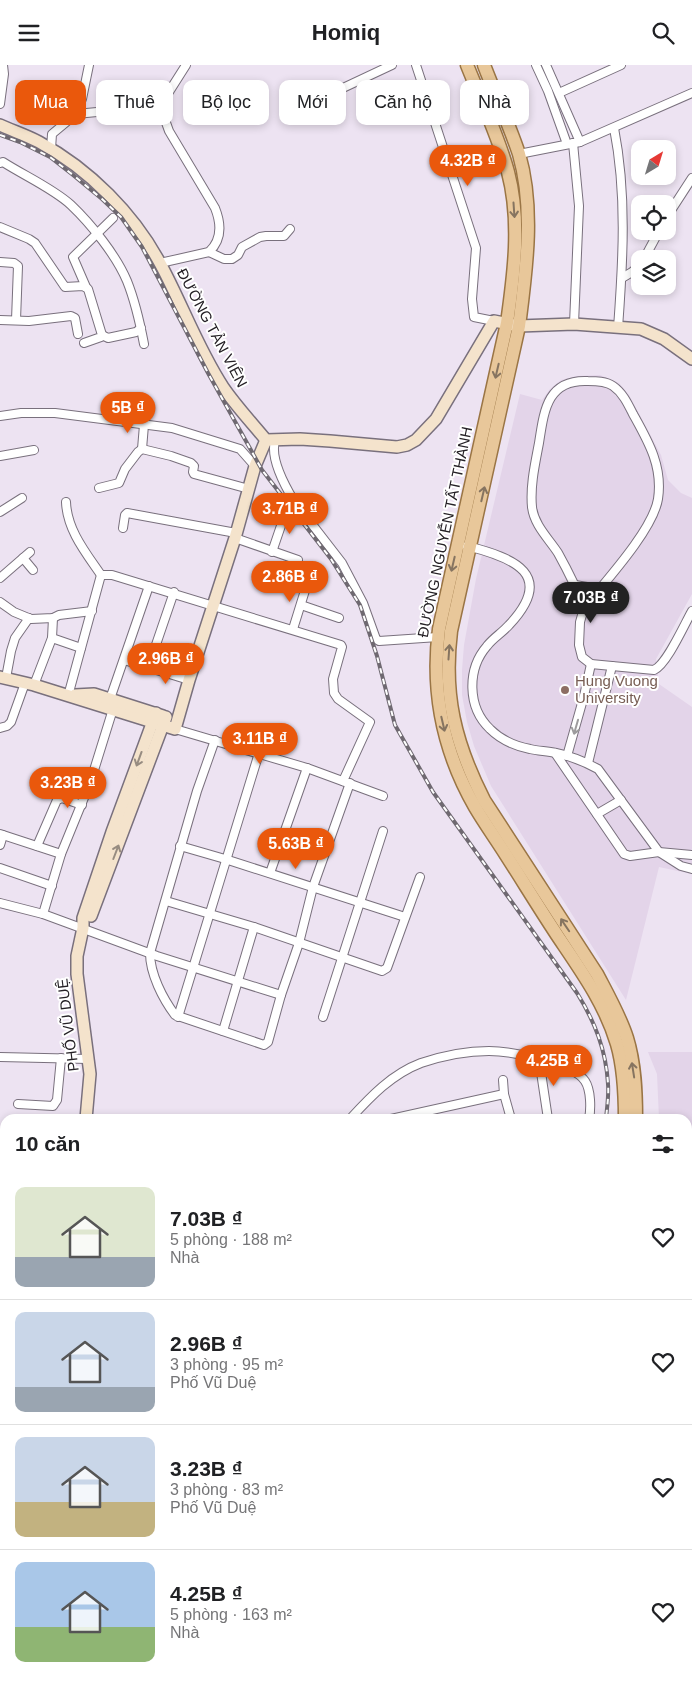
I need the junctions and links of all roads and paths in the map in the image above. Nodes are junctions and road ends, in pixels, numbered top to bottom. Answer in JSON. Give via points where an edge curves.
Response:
{"nodes":[{"id":1,"x":2,"y":65,"type":"edge"},
{"id":2,"x":89,"y":65,"type":"edge"},
{"id":3,"x":186,"y":65,"type":"edge"},
{"id":4,"x":392,"y":65,"type":"edge"},
{"id":5,"x":416,"y":65,"type":"edge"},
{"id":6,"x":467,"y":65,"type":"edge"},
{"id":7,"x":484,"y":65,"type":"edge"},
{"id":8,"x":536,"y":65,"type":"edge"},
{"id":9,"x":546,"y":65,"type":"edge"},
{"id":10,"x":621,"y":65,"type":"edge"},
{"id":11,"x":86,"y":80,"type":"edge"},
{"id":12,"x":173,"y":86,"type":"edge"},
{"id":13,"x":346,"y":87,"type":"edge"},
{"id":14,"x":559,"y":93,"type":"junction"},
{"id":15,"x":692,"y":93,"type":"edge"},
{"id":16,"x":0,"y":104,"type":"edge"},
{"id":17,"x":0,"y":125,"type":"edge"},
{"id":18,"x":63,"y":125,"type":"edge"},
{"id":19,"x":167,"y":125,"type":"edge"},
{"id":20,"x":614,"y":129,"type":"junction"},
{"id":21,"x":573,"y":143,"type":"junction"},
{"id":22,"x":50,"y":149,"type":"junction"},
{"id":23,"x":519,"y":154,"type":"junction"},
{"id":24,"x":504,"y":159,"type":"junction"},
{"id":25,"x":0,"y":163,"type":"edge"},
{"id":26,"x":452,"y":173,"type":"junction"},
{"id":27,"x":692,"y":178,"type":"edge"},
{"id":28,"x":676,"y":203,"type":"edge"},
{"id":29,"x":114,"y":218,"type":"dead end"},
{"id":30,"x":0,"y":227,"type":"edge"},
{"id":31,"x":290,"y":229,"type":"dead end"},
{"id":32,"x":96,"y":233,"type":"junction"},
{"id":33,"x":209,"y":252,"type":"junction"},
{"id":34,"x":0,"y":262,"type":"edge"},
{"id":35,"x":160,"y":263,"type":"junction"},
{"id":36,"x":631,"y":273,"type":"edge"},
{"id":37,"x":622,"y":278,"type":"junction"},
{"id":38,"x":86,"y":287,"type":"junction"},
{"id":39,"x":0,"y":320,"type":"edge"},
{"id":40,"x":16,"y":320,"type":"junction"},
{"id":41,"x":507,"y":323,"type":"junction"},
{"id":42,"x":574,"y":324,"type":"junction"},
{"id":43,"x":141,"y":328,"type":"junction"},
{"id":44,"x":618,"y":328,"type":"junction"},
{"id":45,"x":78,"y":334,"type":"dead end"},
{"id":46,"x":102,"y":335,"type":"junction"},
{"id":47,"x":84,"y":343,"type":"dead end"},
{"id":48,"x":144,"y":344,"type":"dead end"},
{"id":49,"x":692,"y":359,"type":"edge"},
{"id":50,"x":0,"y":416,"type":"edge"},
{"id":51,"x":144,"y":425,"type":"junction"},
{"id":52,"x":270,"y":441,"type":"junction"},
{"id":53,"x":142,"y":449,"type":"junction"},
{"id":54,"x":34,"y":450,"type":"dead end"},
{"id":55,"x":0,"y":456,"type":"edge"},
{"id":56,"x":256,"y":466,"type":"junction"},
{"id":57,"x":99,"y":488,"type":"dead end"},
{"id":58,"x":249,"y":489,"type":"junction"},
{"id":59,"x":22,"y":498,"type":"dead end"},
{"id":60,"x":66,"y":502,"type":"dead end"},
{"id":61,"x":286,"y":511,"type":"dead end"},
{"id":62,"x":0,"y":512,"type":"edge"},
{"id":63,"x":124,"y":528,"type":"dead end"},
{"id":64,"x":236,"y":535,"type":"junction"},
{"id":65,"x":464,"y":545,"type":"junction"},
{"id":66,"x":30,"y":552,"type":"dead end"},
{"id":67,"x":272,"y":552,"type":"junction"},
{"id":68,"x":23,"y":558,"type":"junction"},
{"id":69,"x":298,"y":561,"type":"dead end"},
{"id":70,"x":33,"y":570,"type":"dead end"},
{"id":71,"x":101,"y":575,"type":"junction"},
{"id":72,"x":0,"y":578,"type":"edge"},
{"id":73,"x":307,"y":584,"type":"dead end"},
{"id":74,"x":575,"y":585,"type":"junction"},
{"id":75,"x":149,"y":586,"type":"junction"},
{"id":76,"x":599,"y":589,"type":"junction"},
{"id":77,"x":174,"y":593,"type":"junction"},
{"id":78,"x":0,"y":602,"type":"edge"},
{"id":79,"x":213,"y":605,"type":"junction"},
{"id":80,"x":301,"y":605,"type":"junction"},
{"id":81,"x":584,"y":608,"type":"junction"},
{"id":82,"x":92,"y":611,"type":"junction"},
{"id":83,"x":692,"y":611,"type":"edge"},
{"id":84,"x":29,"y":618,"type":"junction"},
{"id":85,"x":52,"y":618,"type":"junction"},
{"id":86,"x":339,"y":618,"type":"dead end"},
{"id":87,"x":293,"y":629,"type":"junction"},
{"id":88,"x":438,"y":637,"type":"junction"},
{"id":89,"x":52,"y":638,"type":"junction"},
{"id":90,"x":81,"y":648,"type":"junction"},
{"id":91,"x":124,"y":661,"type":"junction"},
{"id":92,"x":591,"y":664,"type":"junction"},
{"id":93,"x":612,"y":666,"type":"junction"},
{"id":94,"x":148,"y":669,"type":"junction"},
{"id":95,"x":3,"y":677,"type":"edge"},
{"id":96,"x":189,"y":680,"type":"junction"},
{"id":97,"x":30,"y":684,"type":"junction"},
{"id":98,"x":68,"y":696,"type":"junction"},
{"id":99,"x":584,"y":696,"type":"junction"},
{"id":100,"x":603,"y":701,"type":"junction"},
{"id":101,"x":112,"y":704,"type":"junction"},
{"id":102,"x":160,"y":719,"type":"junction"},
{"id":103,"x":176,"y":725,"type":"junction"},
{"id":104,"x":0,"y":728,"type":"edge"},
{"id":105,"x":214,"y":740,"type":"junction"},
{"id":106,"x":259,"y":753,"type":"junction"},
{"id":107,"x":555,"y":753,"type":"junction"},
{"id":108,"x":567,"y":756,"type":"junction"},
{"id":109,"x":588,"y":763,"type":"junction"},
{"id":110,"x":307,"y":768,"type":"junction"},
{"id":111,"x":467,"y":779,"type":"junction"},
{"id":112,"x":347,"y":782,"type":"junction"},
{"id":113,"x":383,"y":796,"type":"dead end"},
{"id":114,"x":621,"y":800,"type":"junction"},
{"id":115,"x":82,"y":805,"type":"junction"},
{"id":116,"x":597,"y":814,"type":"junction"},
{"id":117,"x":382,"y":831,"type":"dead end"},
{"id":118,"x":2,"y":835,"type":"edge"},
{"id":119,"x":0,"y":845,"type":"edge"},
{"id":120,"x":37,"y":846,"type":"junction"},
{"id":121,"x":180,"y":846,"type":"junction"},
{"id":122,"x":659,"y":852,"type":"junction"},
{"id":123,"x":61,"y":854,"type":"junction"},
{"id":124,"x":692,"y":855,"type":"edge"},
{"id":125,"x":225,"y":859,"type":"junction"},
{"id":126,"x":0,"y":868,"type":"edge"},
{"id":127,"x":692,"y":869,"type":"edge"},
{"id":128,"x":270,"y":873,"type":"junction"},
{"id":129,"x":420,"y":877,"type":"dead end"},
{"id":130,"x":52,"y":886,"type":"junction"},
{"id":131,"x":313,"y":887,"type":"junction"},
{"id":132,"x":166,"y":901,"type":"junction"},
{"id":133,"x":0,"y":903,"type":"edge"},
{"id":134,"x":361,"y":903,"type":"junction"},
{"id":135,"x":43,"y":914,"type":"junction"},
{"id":136,"x":209,"y":914,"type":"junction"},
{"id":137,"x":405,"y":917,"type":"junction"},
{"id":138,"x":254,"y":927,"type":"junction"},
{"id":139,"x":83,"y":928,"type":"junction"},
{"id":140,"x":299,"y":943,"type":"junction"},
{"id":141,"x":150,"y":953,"type":"junction"},
{"id":142,"x":343,"y":957,"type":"junction"},
{"id":143,"x":193,"y":967,"type":"junction"},
{"id":144,"x":237,"y":981,"type":"junction"},
{"id":145,"x":282,"y":995,"type":"junction"},
{"id":146,"x":178,"y":1017,"type":"junction"},
{"id":147,"x":323,"y":1017,"type":"dead end"},
{"id":148,"x":223,"y":1031,"type":"junction"},
{"id":149,"x":0,"y":1057,"type":"edge"},
{"id":150,"x":61,"y":1058,"type":"junction"},
{"id":151,"x":88,"y":1059,"type":"junction"},
{"id":152,"x":539,"y":1059,"type":"junction"},
{"id":153,"x":503,"y":1080,"type":"dead end"},
{"id":154,"x":504,"y":1094,"type":"junction"},
{"id":155,"x":18,"y":1104,"type":"dead end"},
{"id":156,"x":87,"y":1114,"type":"edge"},
{"id":157,"x":355,"y":1114,"type":"edge"},
{"id":158,"x":423,"y":1114,"type":"edge"},
{"id":159,"x":510,"y":1114,"type":"edge"},
{"id":160,"x":547,"y":1114,"type":"edge"},
{"id":161,"x":590,"y":1114,"type":"edge"},
{"id":162,"x":625,"y":1114,"type":"edge"},
{"id":163,"x":636,"y":1114,"type":"edge"},
{"id":164,"x":0,"y":1349,"type":"edge"},
{"id":165,"x":0,"y":1367,"type":"edge"}],
"edges":[{"from":1,"to":16,"type":"street"},
{"from":2,"to":11,"type":"street"},
{"from":3,"to":12,"type":"street"},
{"from":4,"to":13,"type":"street"},
{"from":5,"to":26,"type":"street"},
{"from":6,"to":24,"type":"main road","name":"ĐƯỜNG NGUYỄN TẤT THÀNH"},
{"from":7,"to":23,"type":"main road","name":"ĐƯỜNG NGUYỄN TẤT THÀNH"},
{"from":8,"to":21,"type":"street"},
{"from":9,"to":14,"type":"street"},
{"from":10,"to":14,"type":"street"},
{"from":14,"to":21,"type":"street"},
{"from":15,"to":20,"type":"street"},
{"from":17,"to":22,"type":"street","name":"ĐƯỜNG TẢN VIÊN"},
{"from":18,"to":22,"type":"street","via":[[52,135]]},
{"from":19,"to":33,"type":"street","via":[[219,218],[218,240]]},
{"from":20,"to":21,"type":"street"},
{"from":20,"to":37,"type":"street","via":[[620,157]]},
{"from":21,"to":23,"type":"street"},
{"from":21,"to":42,"type":"street","via":[[579,206]]},
{"from":22,"to":35,"type":"street","name":"ĐƯỜNG TẢN VIÊN","via":[[81,170],[119,206]]},
{"from":23,"to":41,"type":"main road","name":"ĐƯỜNG NGUYỄN TẤT THÀNH","via":[[527,221],[524,284]]},
{"from":24,"to":26,"type":"street"},
{"from":24,"to":41,"type":"main road","name":"ĐƯỜNG NGUYỄN TẤT THÀNH","one_way":true,"via":[[515,221]]},
{"from":25,"to":32,"type":"street","via":[[70,204]]},
{"from":26,"to":41,"type":"street","via":[[477,251],[472,299],[474,317]]},
{"from":27,"to":28,"type":"street"},
{"from":29,"to":32,"type":"street"},
{"from":30,"to":38,"type":"street","via":[[36,243],[65,287]]},
{"from":31,"to":33,"type":"street","via":[[284,236],[266,236],[242,247],[232,259]]},
{"from":32,"to":38,"type":"street","via":[[73,257]]},
{"from":32,"to":43,"type":"street","via":[[127,280]]},
{"from":33,"to":35,"type":"street"},
{"from":34,"to":40,"type":"street","via":[[18,266]]},
{"from":35,"to":52,"type":"street","name":"ĐƯỜNG TẢN VIÊN","via":[[223,387]]},
{"from":36,"to":37,"type":"street"},
{"from":37,"to":44,"type":"street"},
{"from":38,"to":46,"type":"street"},
{"from":39,"to":40,"type":"street"},
{"from":40,"to":45,"type":"street","via":[[71,316],[75,318]]},
{"from":41,"to":42,"type":"street"},
{"from":41,"to":52,"type":"street","via":[[436,419],[407,445],[396,447],[300,439]]},
{"from":41,"to":65,"type":"main road","name":"ĐƯỜNG NGUYỄN TẤT THÀNH"},
{"from":42,"to":44,"type":"street"},
{"from":43,"to":46,"type":"street","via":[[108,338]]},
{"from":43,"to":48,"type":"street"},
{"from":44,"to":49,"type":"street","via":[[654,333]]},
{"from":46,"to":47,"type":"street"},
{"from":50,"to":51,"type":"street","via":[[55,413]]},
{"from":51,"to":53,"type":"street"},
{"from":51,"to":56,"type":"street","via":[[179,430],[240,449]]},
{"from":52,"to":56,"type":"street"},
{"from":52,"to":88,"type":"street","via":[[288,491],[342,563],[359,594],[376,639]]},
{"from":53,"to":57,"type":"street","via":[[125,469],[119,483]]},
{"from":53,"to":58,"type":"street","via":[[191,463],[194,474]]},
{"from":54,"to":55,"type":"street"},
{"from":56,"to":58,"type":"street"},
{"from":58,"to":64,"type":"street"},
{"from":59,"to":62,"type":"street"},
{"from":60,"to":71,"type":"street","via":[[77,540]]},
{"from":61,"to":67,"type":"street"},
{"from":63,"to":64,"type":"street","via":[[127,513]]},
{"from":64,"to":67,"type":"street"},
{"from":64,"to":79,"type":"street"},
{"from":65,"to":88,"type":"main road","name":"ĐƯỜNG NGUYỄN TẤT THÀNH","one_way":true},
{"from":65,"to":107,"type":"street","via":[[513,561],[522,567],[530,584],[525,603],[510,624],[486,647],[476,666],[472,683],[480,717],[505,741]]},
{"from":111,"to":65,"type":"main road","name":"ĐƯỜNG NGUYỄN TẤT THÀNH","one_way":true,"via":[[451,711],[448,663]]},
{"from":66,"to":68,"type":"street"},
{"from":67,"to":69,"type":"street"},
{"from":68,"to":70,"type":"street"},
{"from":68,"to":72,"type":"street"},
{"from":71,"to":75,"type":"street"},
{"from":71,"to":82,"type":"street"},
{"from":73,"to":80,"type":"street"},
{"from":74,"to":76,"type":"street"},
{"from":74,"to":76,"type":"street","via":[[536,520],[532,507],[533,478],[544,413],[554,393],[566,383],[577,380],[601,381],[613,386],[623,396],[652,448],[658,467],[658,499],[639,538]]},
{"from":74,"to":81,"type":"street"},
{"from":75,"to":77,"type":"street"},
{"from":75,"to":91,"type":"street"},
{"from":76,"to":81,"type":"street"},
{"from":77,"to":79,"type":"street"},
{"from":77,"to":94,"type":"street"},
{"from":78,"to":84,"type":"street"},
{"from":79,"to":87,"type":"street"},
{"from":79,"to":96,"type":"street"},
{"from":80,"to":86,"type":"street"},
{"from":80,"to":87,"type":"street"},
{"from":81,"to":92,"type":"street","via":[[580,645],[582,657]]},
{"from":82,"to":85,"type":"street"},
{"from":82,"to":90,"type":"street"},
{"from":83,"to":93,"type":"street","via":[[659,668]]},
{"from":84,"to":85,"type":"street"},
{"from":84,"to":95,"type":"street","via":[[15,638]]},
{"from":85,"to":89,"type":"street"},
{"from":87,"to":112,"type":"street","via":[[341,645],[333,679],[334,693],[370,722]]},
{"from":88,"to":111,"type":"main road","name":"ĐƯỜNG NGUYỄN TẤT THÀNH","one_way":true,"via":[[440,711],[446,737]]},
{"from":89,"to":90,"type":"street"},
{"from":89,"to":97,"type":"street"},
{"from":90,"to":98,"type":"street"},
{"from":91,"to":94,"type":"street"},
{"from":91,"to":101,"type":"street"},
{"from":92,"to":93,"type":"street"},
{"from":92,"to":99,"type":"street"},
{"from":93,"to":100,"type":"street"},
{"from":94,"to":96,"type":"street"},
{"from":95,"to":97,"type":"street"},
{"from":96,"to":103,"type":"street"},
{"from":97,"to":98,"type":"street"},
{"from":97,"to":104,"type":"street","via":[[11,723]]},
{"from":98,"to":101,"type":"street","via":[[89,693]]},
{"from":99,"to":100,"type":"street"},
{"from":99,"to":108,"type":"street","one_way":true},
{"from":100,"to":109,"type":"street"},
{"from":101,"to":102,"type":"street"},
{"from":101,"to":115,"type":"street"},
{"from":102,"to":103,"type":"street"},
{"from":102,"to":139,"type":"street","name":"PHỐ VŨ DUỆ","via":[[90,920]]},
{"from":103,"to":105,"type":"street"},
{"from":105,"to":106,"type":"street"},
{"from":105,"to":121,"type":"street"},
{"from":106,"to":110,"type":"street"},
{"from":106,"to":125,"type":"street"},
{"from":107,"to":108,"type":"street"},
{"from":107,"to":116,"type":"street"},
{"from":108,"to":109,"type":"street"},
{"from":109,"to":114,"type":"street","via":[[598,769]]},
{"from":110,"to":112,"type":"street"},
{"from":110,"to":128,"type":"street"},
{"from":111,"to":162,"type":"main road","name":"ĐƯỜNG NGUYỄN TẤT THÀNH","via":[[475,807],[603,1007],[617,1044]]},
{"from":163,"to":111,"type":"main road","name":"ĐƯỜNG NGUYỄN TẤT THÀNH","one_way":true,"via":[[634,1071],[627,1038],[598,974]]},
{"from":112,"to":113,"type":"street"},
{"from":112,"to":131,"type":"street"},
{"from":114,"to":116,"type":"street"},
{"from":114,"to":122,"type":"street"},
{"from":115,"to":120,"type":"street","via":[[62,798],[57,800]]},
{"from":115,"to":123,"type":"street"},
{"from":116,"to":122,"type":"street","via":[[624,854]]},
{"from":117,"to":134,"type":"street"},
{"from":118,"to":119,"type":"street"},
{"from":118,"to":120,"type":"street"},
{"from":120,"to":123,"type":"street"},
{"from":121,"to":125,"type":"street"},
{"from":121,"to":132,"type":"street"},
{"from":122,"to":124,"type":"street"},
{"from":122,"to":127,"type":"street","via":[[672,862]]},
{"from":123,"to":130,"type":"street"},
{"from":125,"to":128,"type":"street"},
{"from":125,"to":136,"type":"street"},
{"from":126,"to":130,"type":"street"},
{"from":128,"to":131,"type":"street"},
{"from":129,"to":137,"type":"street"},
{"from":130,"to":135,"type":"street"},
{"from":131,"to":134,"type":"street"},
{"from":131,"to":140,"type":"street"},
{"from":132,"to":136,"type":"street"},
{"from":132,"to":141,"type":"street"},
{"from":133,"to":135,"type":"street"},
{"from":134,"to":137,"type":"street"},
{"from":134,"to":142,"type":"street"},
{"from":135,"to":139,"type":"street"},
{"from":136,"to":138,"type":"street"},
{"from":136,"to":143,"type":"street"},
{"from":137,"to":142,"type":"street","via":[[386,970]]},
{"from":138,"to":140,"type":"street"},
{"from":138,"to":144,"type":"street"},
{"from":139,"to":141,"type":"street"},
{"from":139,"to":151,"type":"street","name":"PHỐ VŨ DUỆ","via":[[77,974]]},
{"from":140,"to":142,"type":"street"},
{"from":140,"to":145,"type":"street"},
{"from":141,"to":143,"type":"street"},
{"from":141,"to":146,"type":"street","via":[[156,981]]},
{"from":142,"to":147,"type":"street"},
{"from":143,"to":144,"type":"street"},
{"from":143,"to":146,"type":"street"},
{"from":144,"to":145,"type":"street"},
{"from":144,"to":148,"type":"street"},
{"from":145,"to":148,"type":"street","via":[[267,1044]]},
{"from":146,"to":148,"type":"street"},
{"from":149,"to":150,"type":"street"},
{"from":150,"to":151,"type":"street"},
{"from":150,"to":155,"type":"street","via":[[56,1103],[53,1106]]},
{"from":151,"to":156,"type":"street","name":"PHỐ VŨ DUỆ","via":[[90,1083]]},
{"from":152,"to":157,"type":"street","via":[[489,1051],[421,1063],[381,1087]]},
{"from":152,"to":160,"type":"street"},
{"from":152,"to":161,"type":"street","via":[[574,1071],[585,1081]]},
{"from":153,"to":154,"type":"street"},
{"from":154,"to":158,"type":"street"},
{"from":154,"to":159,"type":"street"},
{"from":164,"to":165,"type":"street"}]}
